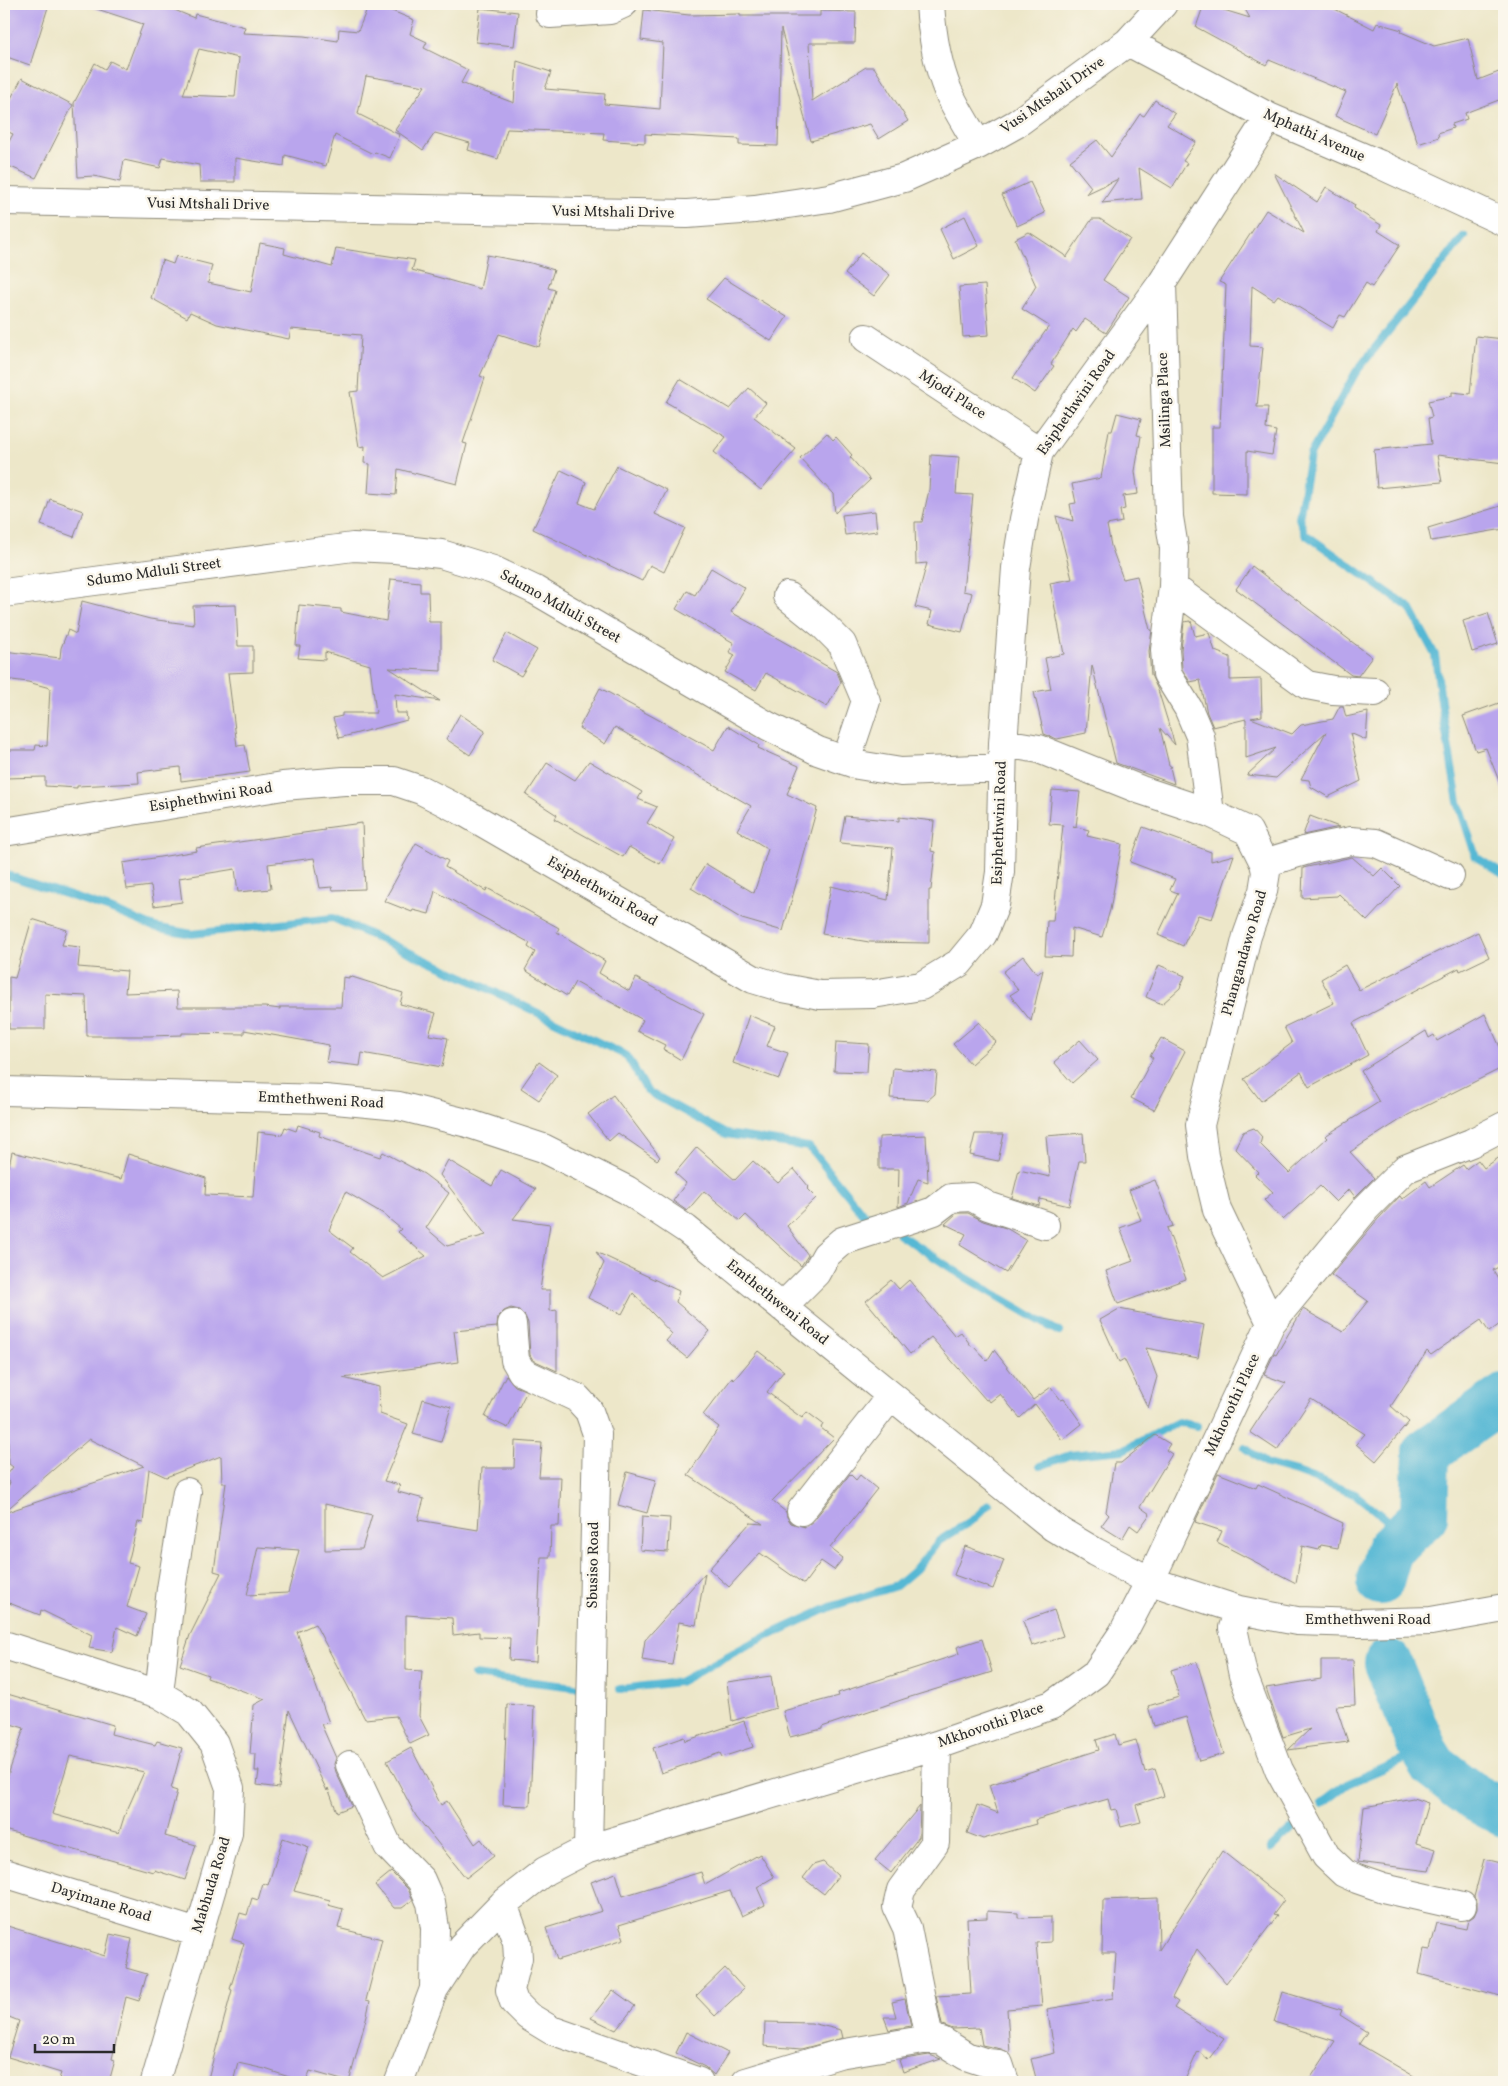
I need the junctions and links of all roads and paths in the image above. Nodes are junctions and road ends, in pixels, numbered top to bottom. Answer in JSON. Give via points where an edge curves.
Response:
{"nodes":[{"id":1,"x":623,"y":4,"type":"edge"},
{"id":2,"x":930,"y":4,"type":"edge"},
{"id":3,"x":1163,"y":4,"type":"edge"},
{"id":4,"x":550,"y":14,"type":"dead end"},
{"id":5,"x":1128,"y":42,"type":"junction"},
{"id":6,"x":1269,"y":117,"type":"junction"},
{"id":7,"x":978,"y":145,"type":"junction"},
{"id":8,"x":4,"y":201,"type":"edge"},
{"id":9,"x":1504,"y":222,"type":"edge"},
{"id":10,"x":1162,"y":283,"type":"junction"},
{"id":11,"x":866,"y":338,"type":"dead end"},
{"id":12,"x":1039,"y":452,"type":"junction"},
{"id":13,"x":1173,"y":587,"type":"junction"},
{"id":14,"x":4,"y":593,"type":"edge"},
{"id":15,"x":787,"y":596,"type":"dead end"},
{"id":16,"x":1375,"y":692,"type":"dead end"},
{"id":17,"x":1002,"y":756,"type":"junction"},
{"id":18,"x":846,"y":761,"type":"junction"},
{"id":19,"x":1210,"y":813,"type":"junction"},
{"id":20,"x":4,"y":832,"type":"edge"},
{"id":21,"x":1264,"y":863,"type":"junction"},
{"id":22,"x":1450,"y":876,"type":"dead end"},
{"id":23,"x":4,"y":1091,"type":"edge"},
{"id":24,"x":1504,"y":1126,"type":"edge"},
{"id":25,"x":1045,"y":1225,"type":"dead end"},
{"id":26,"x":782,"y":1307,"type":"junction"},
{"id":27,"x":1271,"y":1323,"type":"junction"},
{"id":28,"x":512,"y":1324,"type":"dead end"},
{"id":29,"x":891,"y":1396,"type":"junction"},
{"id":30,"x":187,"y":1492,"type":"dead end"},
{"id":31,"x":801,"y":1511,"type":"dead end"},
{"id":32,"x":1150,"y":1581,"type":"junction"},
{"id":33,"x":1504,"y":1608,"type":"edge"},
{"id":34,"x":1239,"y":1610,"type":"junction"},
{"id":35,"x":4,"y":1645,"type":"edge"},
{"id":36,"x":159,"y":1694,"type":"junction"},
{"id":37,"x":937,"y":1745,"type":"junction"},
{"id":38,"x":350,"y":1765,"type":"dead end"},
{"id":39,"x":588,"y":1849,"type":"junction"},
{"id":40,"x":4,"y":1872,"type":"edge"},
{"id":41,"x":503,"y":1904,"type":"junction"},
{"id":42,"x":1462,"y":1906,"type":"dead end"},
{"id":43,"x":198,"y":1933,"type":"junction"},
{"id":44,"x":434,"y":1989,"type":"junction"},
{"id":45,"x":929,"y":2040,"type":"junction"},
{"id":46,"x":155,"y":2082,"type":"edge"},
{"id":47,"x":399,"y":2082,"type":"edge"},
{"id":48,"x":699,"y":2082,"type":"edge"},
{"id":49,"x":746,"y":2082,"type":"edge"},
{"id":50,"x":1005,"y":2082,"type":"edge"}],
"edges":[{"from":1,"to":4,"type":"street","via":[[610,10]]},
{"from":2,"to":7,"type":"street","via":[[938,62],[948,92]]},
{"from":3,"to":5,"type":"street","name":"Vusi Mtshali Drive"},
{"from":5,"to":6,"type":"street","name":"Mphathi Avenue"},
{"from":5,"to":7,"type":"street","name":"Vusi Mtshali Drive","via":[[1016,124]]},
{"from":6,"to":9,"type":"street","name":"Mphathi Avenue"},
{"from":6,"to":10,"type":"street","name":"Esiphethwini Road"},
{"from":7,"to":8,"type":"street","name":"Vusi Mtshali Drive","via":[[904,178],[830,198],[755,209],[688,214]]},
{"from":10,"to":12,"type":"street","name":"Esiphethwini Road"},
{"from":10,"to":13,"type":"street","name":"Msilinga Place"},
{"from":11,"to":12,"type":"street","name":"Mjodi Place"},
{"from":12,"to":17,"type":"street","name":"Esiphethwini Road","via":[[1016,568]]},
{"from":13,"to":16,"type":"street","via":[[1307,685]]},
{"from":13,"to":19,"type":"street","name":"Msilinga Place","via":[[1166,627],[1167,674],[1188,708],[1200,736]]},
{"from":14,"to":18,"type":"street","name":"Sdumo Mdluli Street","via":[[353,547],[441,554],[493,570],[535,590],[768,726]]},
{"from":15,"to":18,"type":"street","via":[[842,644],[866,701]]},
{"from":17,"to":18,"type":"street","name":"Sdumo Mdluli Street","via":[[901,772]]},
{"from":17,"to":19,"type":"street","name":"Phangandawo Road","via":[[1038,749],[1141,790]]},
{"from":17,"to":20,"type":"street","name":"Esiphethwini Road","via":[[1000,872],[995,905],[982,934],[958,963],[921,986],[873,994],[820,994],[783,988],[753,978],[466,813],[421,790],[394,782],[344,781],[283,786]]},
{"from":19,"to":21,"type":"street","name":"Phangandawo Road","via":[[1248,831]]},
{"from":21,"to":22,"type":"street","via":[[1351,841],[1376,843]]},
{"from":21,"to":27,"type":"street","name":"Phangandawo Road","via":[[1263,891],[1247,936],[1200,1125],[1217,1210]]},
{"from":23,"to":26,"type":"street","name":"Emthethweni Road","via":[[325,1099],[400,1106],[467,1123],[543,1148],[627,1190],[686,1229]]},
{"from":24,"to":27,"type":"street","name":"Mkhovothi Place","via":[[1472,1143],[1405,1169],[1366,1208]]},
{"from":25,"to":26,"type":"street","via":[[988,1206],[972,1197],[951,1198],[934,1211],[842,1241]]},
{"from":26,"to":29,"type":"street","name":"Emthethweni Road"},
{"from":27,"to":32,"type":"street","name":"Mkhovothi Place"},
{"from":28,"to":39,"type":"street","name":"Sbusiso Road","via":[[514,1360],[522,1372],[577,1398],[589,1411],[597,1434]]},
{"from":29,"to":31,"type":"street"},
{"from":29,"to":32,"type":"street","name":"Emthethweni Road","via":[[1053,1527]]},
{"from":30,"to":36,"type":"street","via":[[171,1588]]},
{"from":32,"to":34,"type":"street","name":"Emthethweni Road"},
{"from":32,"to":37,"type":"street","name":"Mkhovothi Place","via":[[1123,1634],[1096,1673],[1052,1705]]},
{"from":33,"to":34,"type":"street","name":"Emthethweni Road","via":[[1431,1621],[1359,1623],[1297,1621]]},
{"from":34,"to":42,"type":"street","via":[[1233,1628],[1243,1675],[1280,1770],[1326,1856],[1357,1880]]},
{"from":35,"to":36,"type":"street","name":"Mabhuda Road"},
{"from":36,"to":43,"type":"street","name":"Mabhuda Road","via":[[189,1712],[214,1743],[230,1788],[228,1832]]},
{"from":37,"to":39,"type":"street","name":"Mkhovothi Place"},
{"from":37,"to":45,"type":"street","via":[[935,1842],[901,1890],[897,1907],[907,1928]]},
{"from":38,"to":44,"type":"street","via":[[388,1846],[421,1880],[431,1903],[435,1928]]},
{"from":39,"to":41,"type":"street","name":"Mkhovothi Place","via":[[545,1871]]},
{"from":40,"to":43,"type":"street","name":"Dayimane Road"},
{"from":41,"to":44,"type":"street","name":"Mkhovothi Place","via":[[462,1946]]},
{"from":41,"to":48,"type":"street","via":[[517,1942],[518,1958],[510,1990],[514,2002],[528,2016],[551,2030]]},
{"from":43,"to":46,"type":"street","name":"Mabhuda Road"},
{"from":44,"to":47,"type":"street","name":"Mkhovothi Place"},
{"from":45,"to":49,"type":"street","via":[[839,2054]]},
{"from":45,"to":50,"type":"street","via":[[942,2041],[966,2056],[999,2064]]}]}
